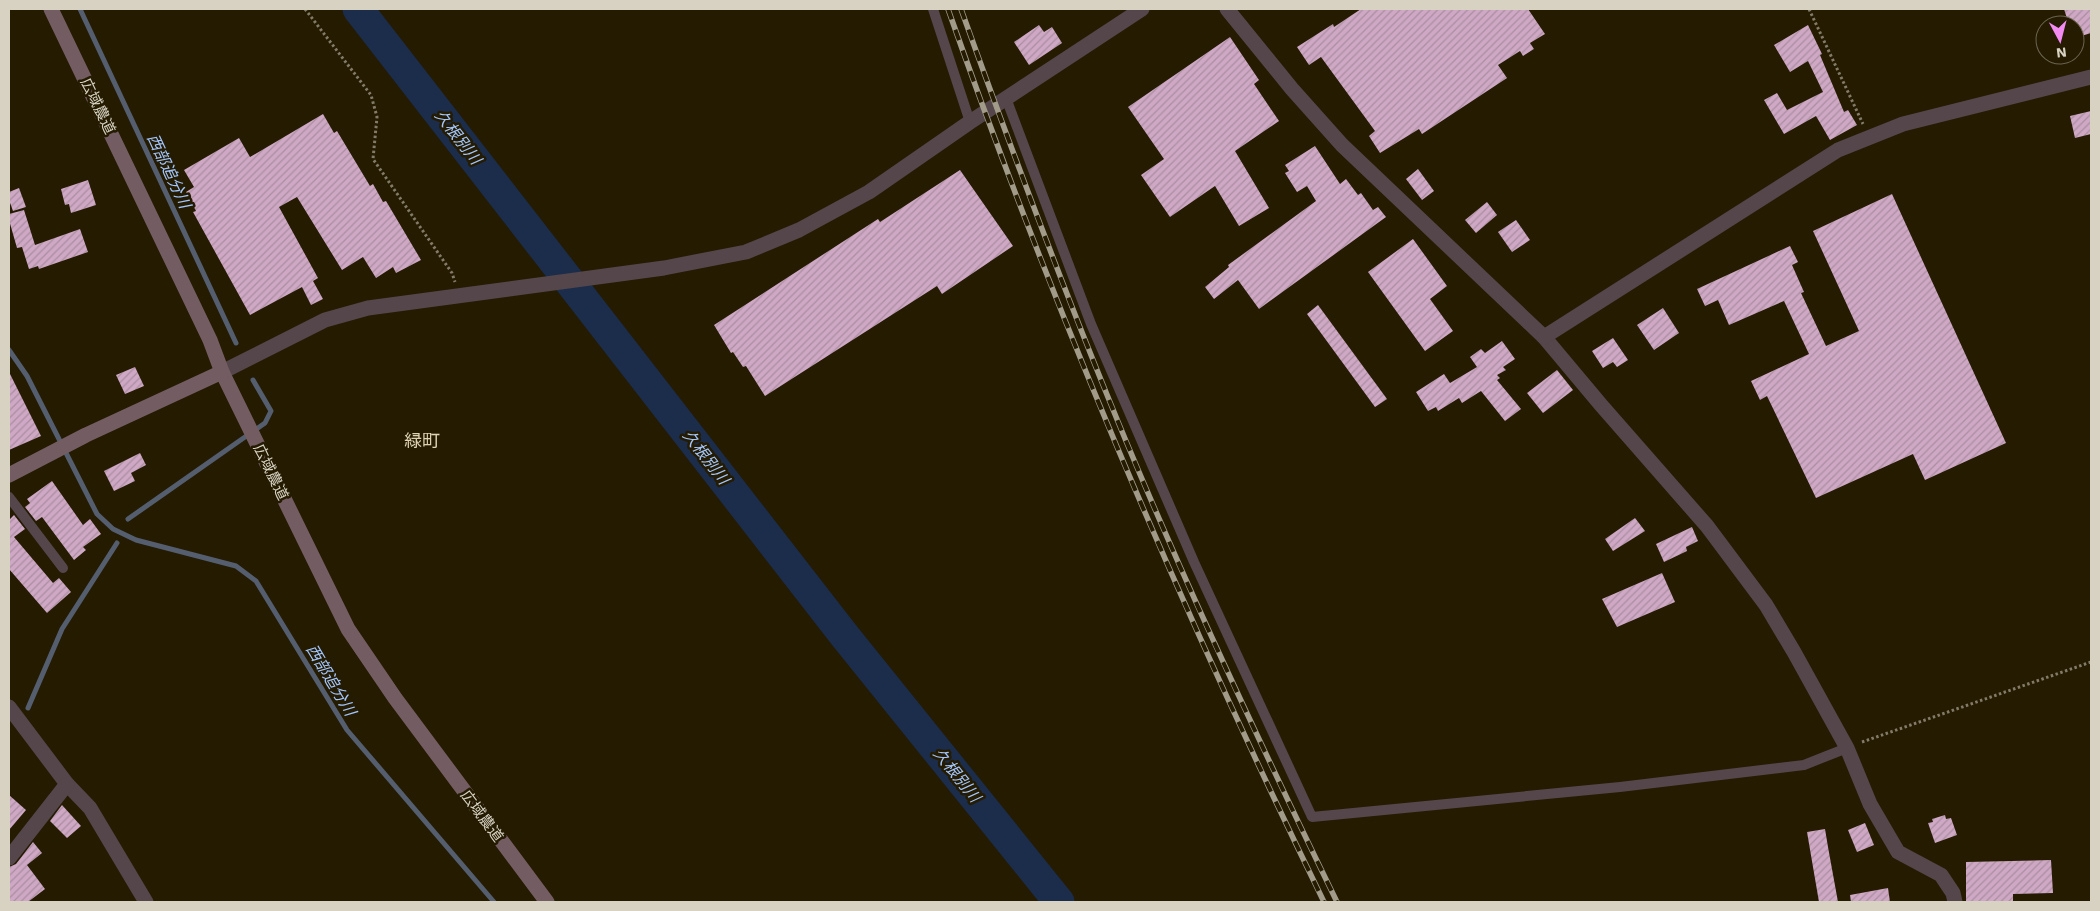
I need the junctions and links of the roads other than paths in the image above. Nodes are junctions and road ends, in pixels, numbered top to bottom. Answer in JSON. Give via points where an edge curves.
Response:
{"nodes":[{"id":1,"x":51,"y":9,"type":"edge"},
{"id":2,"x":933,"y":9,"type":"edge"},
{"id":3,"x":1142,"y":9,"type":"edge"},
{"id":4,"x":1227,"y":9,"type":"edge"},
{"id":5,"x":2091,"y":77,"type":"edge"},
{"id":6,"x":1006,"y":98,"type":"junction"},
{"id":7,"x":970,"y":122,"type":"junction"},
{"id":8,"x":1544,"y":337,"type":"junction"},
{"id":9,"x":222,"y":372,"type":"junction"},
{"id":10,"x":9,"y":475,"type":"edge"},
{"id":11,"x":9,"y":497,"type":"edge"},
{"id":12,"x":64,"y":568,"type":"dead end"},
{"id":13,"x":9,"y":707,"type":"edge"},
{"id":14,"x":1847,"y":748,"type":"junction"},
{"id":15,"x":67,"y":784,"type":"junction"},
{"id":16,"x":9,"y":858,"type":"edge"},
{"id":17,"x":146,"y":902,"type":"edge"},
{"id":18,"x":547,"y":902,"type":"edge"},
{"id":19,"x":1955,"y":902,"type":"edge"}],
"edges":[{"from":1,"to":9,"type":"street","name":"広域農道","via":[[193,304]]},
{"from":2,"to":7,"type":"lane"},
{"from":3,"to":6,"type":"street"},
{"from":4,"to":8,"type":"street","via":[[1342,145]]},
{"from":5,"to":8,"type":"street","via":[[1903,124],[1838,150]]},
{"from":6,"to":7,"type":"street"},
{"from":6,"to":14,"type":"lane","via":[[1091,324],[1194,562],[1312,817],[1620,787],[1804,765]]},
{"from":7,"to":9,"type":"street","via":[[869,192],[799,230],[746,252],[640,271],[368,308],[325,320]]},
{"from":8,"to":14,"type":"street","via":[[1707,526],[1766,605]]},
{"from":9,"to":10,"type":"street"},
{"from":9,"to":18,"type":"street","name":"広域農道","via":[[348,629],[395,698]]},
{"from":11,"to":12,"type":"lane"},
{"from":13,"to":15,"type":"street"},
{"from":14,"to":19,"type":"street","via":[[1870,804],[1898,852],[1941,875]]},
{"from":15,"to":16,"type":"street"},
{"from":15,"to":17,"type":"street","via":[[90,808]]}]}
